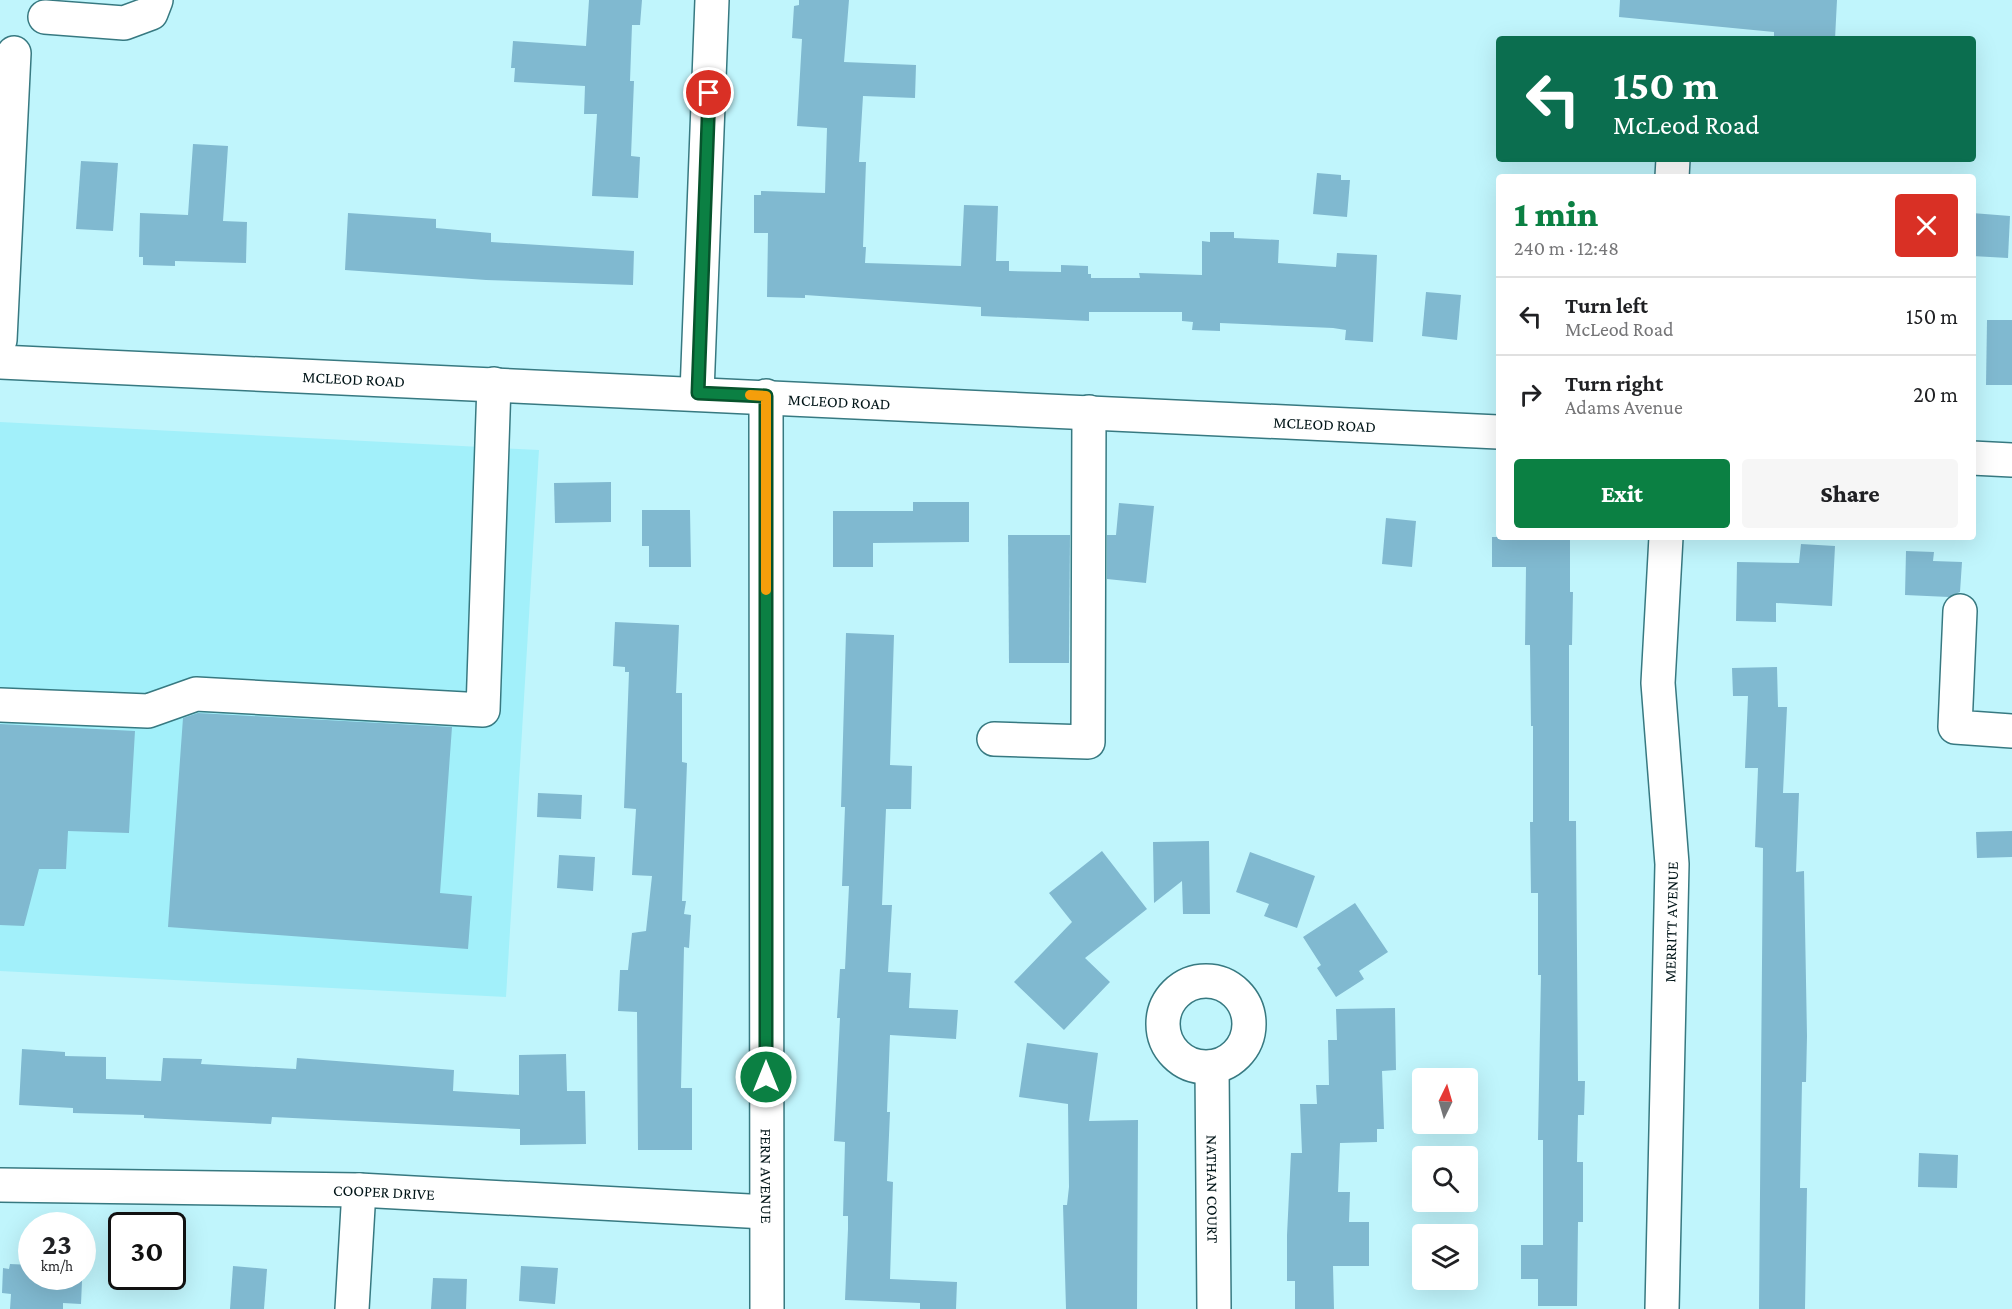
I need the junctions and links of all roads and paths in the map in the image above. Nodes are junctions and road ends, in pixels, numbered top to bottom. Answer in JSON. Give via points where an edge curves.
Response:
{"nodes":[{"id":1,"x":156,"y":0,"type":"edge"},
{"id":2,"x":712,"y":0,"type":"edge"},
{"id":3,"x":44,"y":9,"type":"edge"},
{"id":4,"x":7,"y":53,"type":"edge"},
{"id":5,"x":0,"y":340,"type":"edge"},
{"id":6,"x":0,"y":362,"type":"edge"},
{"id":7,"x":494,"y":384,"type":"junction"},
{"id":8,"x":698,"y":393,"type":"junction"},
{"id":9,"x":766,"y":396,"type":"junction"},
{"id":10,"x":1089,"y":412,"type":"junction"},
{"id":11,"x":1496,"y":432,"type":"edge"},
{"id":12,"x":1976,"y":458,"type":"edge"},
{"id":13,"x":2012,"y":460,"type":"edge"},
{"id":14,"x":1666,"y":540,"type":"edge"},
{"id":15,"x":1960,"y":611,"type":"dead end"},
{"id":16,"x":0,"y":705,"type":"edge"},
{"id":17,"x":2012,"y":730,"type":"edge"},
{"id":18,"x":994,"y":739,"type":"dead end"},
{"id":19,"x":1212,"y":1067,"type":"dead end"},
{"id":20,"x":0,"y":1185,"type":"edge"},
{"id":21,"x":359,"y":1190,"type":"junction"},
{"id":22,"x":766,"y":1212,"type":"junction"},
{"id":23,"x":352,"y":1309,"type":"edge"},
{"id":24,"x":767,"y":1309,"type":"edge"},
{"id":25,"x":1214,"y":1309,"type":"edge"},
{"id":26,"x":1662,"y":1309,"type":"edge"}],
"edges":[{"from":1,"to":3,"type":"street","via":[[151,13],[124,23]]},
{"from":2,"to":8,"type":"street"},
{"from":3,"to":4,"type":"street","via":[[36,40]]},
{"from":4,"to":5,"type":"street"},
{"from":6,"to":7,"type":"street","name":"MCLEOD ROAD"},
{"from":7,"to":8,"type":"street","name":"MCLEOD ROAD"},
{"from":7,"to":16,"type":"street","via":[[483,710],[196,694],[148,711]]},
{"from":8,"to":9,"type":"street","name":"MCLEOD ROAD"},
{"from":9,"to":10,"type":"street","name":"MCLEOD ROAD"},
{"from":9,"to":22,"type":"street","name":"FERN AVENUE"},
{"from":10,"to":11,"type":"street","name":"MCLEOD ROAD"},
{"from":10,"to":18,"type":"street","via":[[1088,742]]},
{"from":12,"to":13,"type":"street"},
{"from":14,"to":26,"type":"street","name":"MERRITT AVENUE","via":[[1658,683],[1672,864]]},
{"from":15,"to":17,"type":"street","via":[[1955,727]]},
{"from":19,"to":25,"type":"street","name":"NATHAN COURT"},
{"from":20,"to":21,"type":"street","name":"COOPER DRIVE"},
{"from":21,"to":22,"type":"street","name":"COOPER DRIVE"},
{"from":21,"to":23,"type":"street"},
{"from":22,"to":24,"type":"street","name":"FERN AVENUE"}]}
